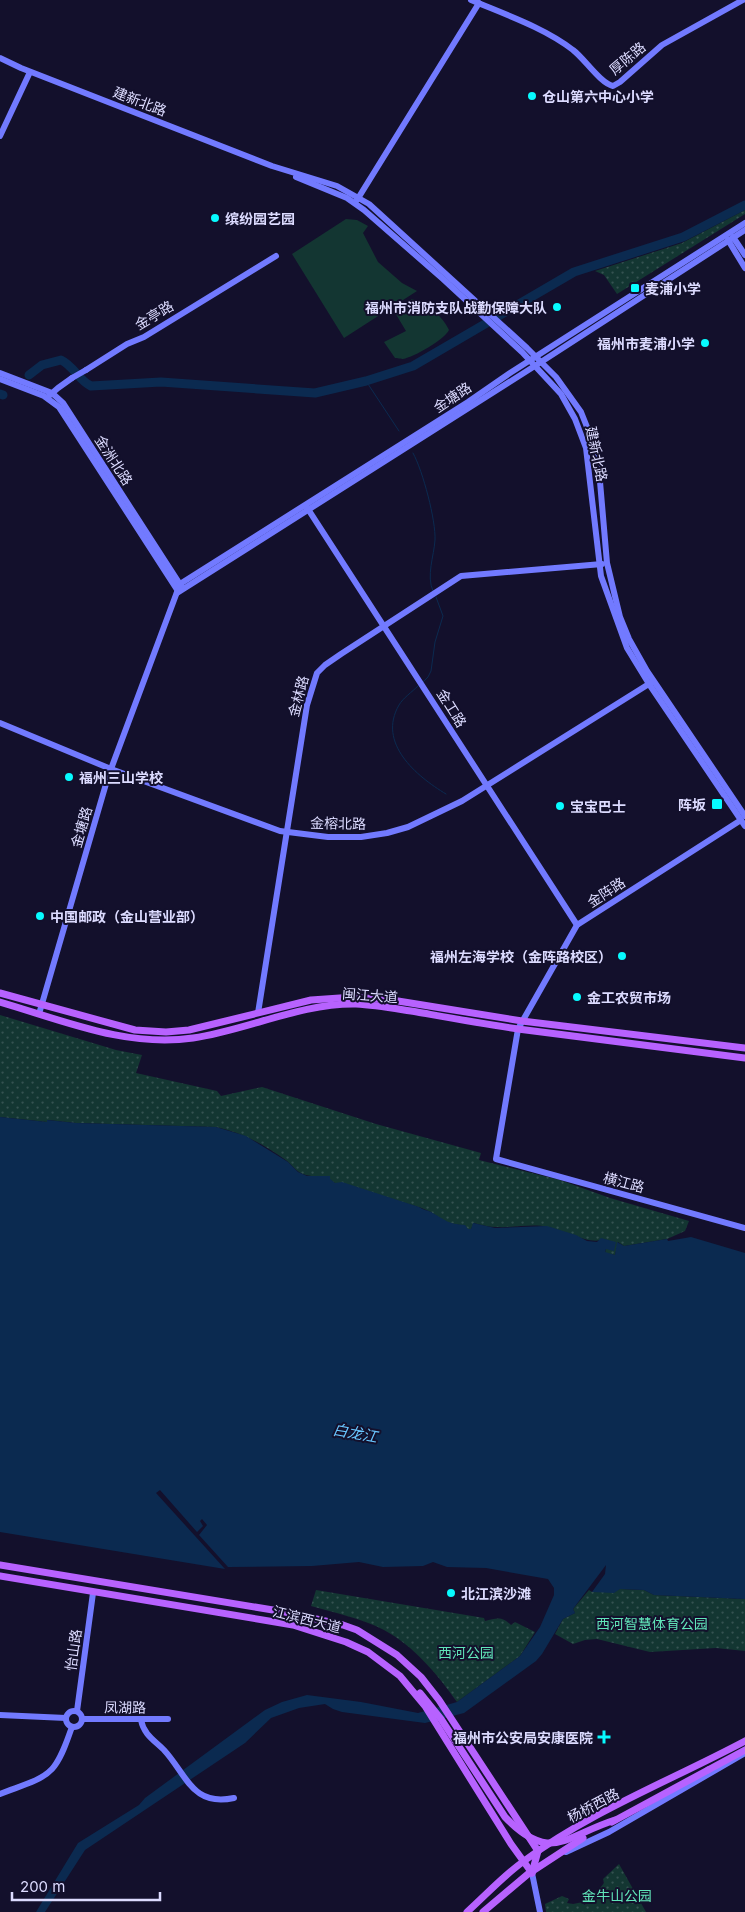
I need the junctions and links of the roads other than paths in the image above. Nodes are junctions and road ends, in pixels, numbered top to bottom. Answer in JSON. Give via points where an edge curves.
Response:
{"nodes":[{"id":1,"x":471,"y":0,"type":"edge"},
{"id":2,"x":743,"y":0,"type":"edge"},
{"id":3,"x":479,"y":3,"type":"junction"},
{"id":4,"x":0,"y":58,"type":"edge"},
{"id":5,"x":30,"y":72,"type":"junction"},
{"id":6,"x":0,"y":136,"type":"edge"},
{"id":7,"x":357,"y":201,"type":"junction"},
{"id":8,"x":745,"y":223,"type":"edge"},
{"id":9,"x":745,"y":230,"type":"edge"},
{"id":10,"x":731,"y":239,"type":"junction"},
{"id":11,"x":745,"y":255,"type":"edge"},
{"id":12,"x":276,"y":256,"type":"dead end"},
{"id":13,"x":745,"y":268,"type":"edge"},
{"id":14,"x":536,"y":361,"type":"junction"},
{"id":15,"x":0,"y":373,"type":"edge"},
{"id":16,"x":0,"y":379,"type":"edge"},
{"id":17,"x":50,"y":396,"type":"junction"},
{"id":18,"x":307,"y":507,"type":"junction"},
{"id":19,"x":607,"y":563,"type":"junction"},
{"id":20,"x":599,"y":564,"type":"junction"},
{"id":21,"x":179,"y":590,"type":"junction"},
{"id":22,"x":384,"y":626,"type":"junction"},
{"id":23,"x":651,"y":682,"type":"junction"},
{"id":24,"x":0,"y":724,"type":"edge"},
{"id":25,"x":111,"y":770,"type":"junction"},
{"id":26,"x":487,"y":786,"type":"junction"},
{"id":27,"x":744,"y":821,"type":"edge"},
{"id":28,"x":286,"y":833,"type":"junction"},
{"id":29,"x":577,"y":925,"type":"junction"},
{"id":30,"x":0,"y":993,"type":"edge"},
{"id":31,"x":0,"y":1002,"type":"edge"},
{"id":32,"x":42,"y":1005,"type":"junction"},
{"id":33,"x":258,"y":1013,"type":"junction"},
{"id":34,"x":39,"y":1014,"type":"junction"},
{"id":35,"x":522,"y":1021,"type":"junction"},
{"id":36,"x":518,"y":1029,"type":"junction"},
{"id":37,"x":745,"y":1048,"type":"edge"},
{"id":38,"x":745,"y":1058,"type":"edge"},
{"id":39,"x":496,"y":1159,"type":"joint"},
{"id":40,"x":745,"y":1228,"type":"edge"},
{"id":41,"x":0,"y":1565,"type":"edge"},
{"id":42,"x":0,"y":1576,"type":"edge"},
{"id":43,"x":93,"y":1593,"type":"junction"},
{"id":44,"x":390,"y":1650,"type":"junction"},
{"id":45,"x":377,"y":1657,"type":"junction"},
{"id":46,"x":400,"y":1676,"type":"junction"},
{"id":47,"x":77,"y":1711,"type":"junction"},
{"id":48,"x":0,"y":1715,"type":"edge"},
{"id":49,"x":66,"y":1718,"type":"junction"},
{"id":50,"x":82,"y":1719,"type":"junction"},
{"id":51,"x":168,"y":1719,"type":"dead end"},
{"id":52,"x":141,"y":1720,"type":"junction"},
{"id":53,"x":72,"y":1727,"type":"junction"},
{"id":54,"x":745,"y":1742,"type":"edge"},
{"id":55,"x":745,"y":1752,"type":"edge"},
{"id":56,"x":0,"y":1794,"type":"edge"},
{"id":57,"x":234,"y":1798,"type":"dead end"},
{"id":58,"x":615,"y":1820,"type":"junction"},
{"id":59,"x":538,"y":1851,"type":"junction"},
{"id":60,"x":523,"y":1861,"type":"junction"},
{"id":61,"x":532,"y":1874,"type":"junction"},
{"id":62,"x":468,"y":1912,"type":"edge"},
{"id":63,"x":484,"y":1912,"type":"edge"},
{"id":64,"x":488,"y":1912,"type":"edge"},
{"id":65,"x":540,"y":1912,"type":"edge"}],
"edges":[{"from":1,"to":3,"type":"street"},
{"from":2,"to":3,"type":"street","name":"厚陈路","via":[[662,45],[612,86],[581,56],[556,38]]},
{"from":3,"to":7,"type":"street"},
{"from":4,"to":5,"type":"street","name":"建新北路"},
{"from":5,"to":6,"type":"street"},
{"from":5,"to":7,"type":"street","name":"建新北路"},
{"from":7,"to":14,"type":"street","name":"建新北路"},
{"from":8,"to":14,"type":"street","name":"金塘路"},
{"from":9,"to":10,"type":"street","name":"金塘路"},
{"from":10,"to":11,"type":"street"},
{"from":10,"to":13,"type":"street"},
{"from":10,"to":14,"type":"street","name":"金塘路"},
{"from":12,"to":17,"type":"street","name":"金亭路","bridge":true,"via":[[72,378]]},
{"from":14,"to":18,"type":"street","name":"金塘路"},
{"from":14,"to":19,"type":"street","name":"建新北路","via":[[570,394],[588,427],[598,470]]},
{"from":14,"to":20,"type":"street","name":"建新北路","via":[[560,394],[582,435],[590,473]]},
{"from":15,"to":17,"type":"street","name":"金洲北路"},
{"from":16,"to":17,"type":"street","name":"金洲北路"},
{"from":17,"to":21,"type":"street","name":"金洲北路","via":[[64,403]]},
{"from":18,"to":21,"type":"street","name":"金塘路"},
{"from":18,"to":22,"type":"street","name":"金工路"},
{"from":19,"to":20,"type":"street","name":"金林路"},
{"from":19,"to":23,"type":"street","name":"建新北路","via":[[624,627]]},
{"from":20,"to":22,"type":"street","name":"金林路","via":[[466,575]]},
{"from":20,"to":23,"type":"street","name":"建新北路","via":[[628,648]]},
{"from":21,"to":25,"type":"street","name":"金塘路"},
{"from":22,"to":26,"type":"street","name":"金工路"},
{"from":22,"to":28,"type":"street","name":"金林路","via":[[325,665],[315,677],[303,722]]},
{"from":23,"to":26,"type":"street","name":"金榕北路"},
{"from":23,"to":27,"type":"street","name":"建新北路"},
{"from":24,"to":25,"type":"street","name":"金榕北路"},
{"from":25,"to":28,"type":"street","name":"金榕北路"},
{"from":25,"to":32,"type":"street","name":"金塘路"},
{"from":26,"to":28,"type":"street","name":"金榕北路","via":[[430,817],[387,833],[349,838]]},
{"from":26,"to":29,"type":"street","name":"金工路"},
{"from":27,"to":29,"type":"street","name":"金阵路"},
{"from":28,"to":33,"type":"street","name":"金林路"},
{"from":29,"to":35,"type":"street","name":"金阵路"},
{"from":30,"to":32,"type":"main road","name":"闽江大道"},
{"from":31,"to":34,"type":"main road","name":"闽江大道"},
{"from":32,"to":33,"type":"main road","name":"闽江大道","via":[[121,1028],[158,1032],[199,1028]]},
{"from":32,"to":34,"type":"street","name":"金塘路"},
{"from":33,"to":35,"type":"main road","name":"闽江大道","via":[[311,1000],[354,997]]},
{"from":34,"to":36,"type":"main road","name":"闽江大道","via":[[113,1035],[158,1041],[201,1037],[306,1010],[344,1004]]},
{"from":35,"to":36,"type":"street","name":"金阵路"},
{"from":35,"to":37,"type":"main road","name":"闽江大道"},
{"from":36,"to":38,"type":"main road","name":"闽江大道"},
{"from":36,"to":39,"type":"street","name":"金阵路"},
{"from":39,"to":40,"type":"street","name":"横江路"},
{"from":41,"to":44,"type":"main road","name":"江滨西大道","via":[[285,1612],[357,1630]]},
{"from":42,"to":43,"type":"main road","name":"江滨西大道"},
{"from":43,"to":45,"type":"main road","name":"江滨西大道","via":[[293,1626],[346,1642]]},
{"from":43,"to":47,"type":"street","name":"怡山路"},
{"from":44,"to":45,"type":"main road","via":[[379,1650]]},
{"from":44,"to":59,"type":"main road","name":"江滨西大道","via":[[422,1677],[439,1700]]},
{"from":45,"to":46,"type":"main road","name":"江滨西大道"},
{"from":46,"to":58,"type":"main road","bridge":true,"via":[[420,1692],[442,1719],[505,1817],[517,1830],[537,1841],[556,1844]]},
{"from":46,"to":60,"type":"main road","name":"江滨西大道","via":[[448,1740]]},
{"from":47,"to":49,"type":"street","via":[[69,1712]]},
{"from":47,"to":50,"type":"street"},
{"from":48,"to":49,"type":"street"},
{"from":49,"to":53,"type":"street"},
{"from":50,"to":52,"type":"street","name":"凤湖路"},
{"from":50,"to":53,"type":"street","via":[[80,1724]]},
{"from":51,"to":52,"type":"street","name":"凤湖路"},
{"from":52,"to":57,"type":"street","via":[[147,1735],[164,1750],[187,1783],[200,1794],[208,1798]]},
{"from":53,"to":56,"type":"street","via":[[52,1769]]},
{"from":54,"to":59,"type":"main road","name":"杨桥西路","via":[[614,1807]]},
{"from":55,"to":58,"type":"main road","name":"杨桥西路","bridge":true},
{"from":55,"to":61,"type":"street"},
{"from":58,"to":63,"type":"main road","name":"杨桥西路","bridge":true,"via":[[556,1854],[516,1883]]},
{"from":59,"to":60,"type":"main road","name":"杨桥西路"},
{"from":59,"to":61,"type":"main road"},
{"from":60,"to":61,"type":"main road","name":"江滨西大道"},
{"from":60,"to":62,"type":"main road","name":"杨桥西路"},
{"from":61,"to":64,"type":"street"},
{"from":61,"to":65,"type":"street"}]}
